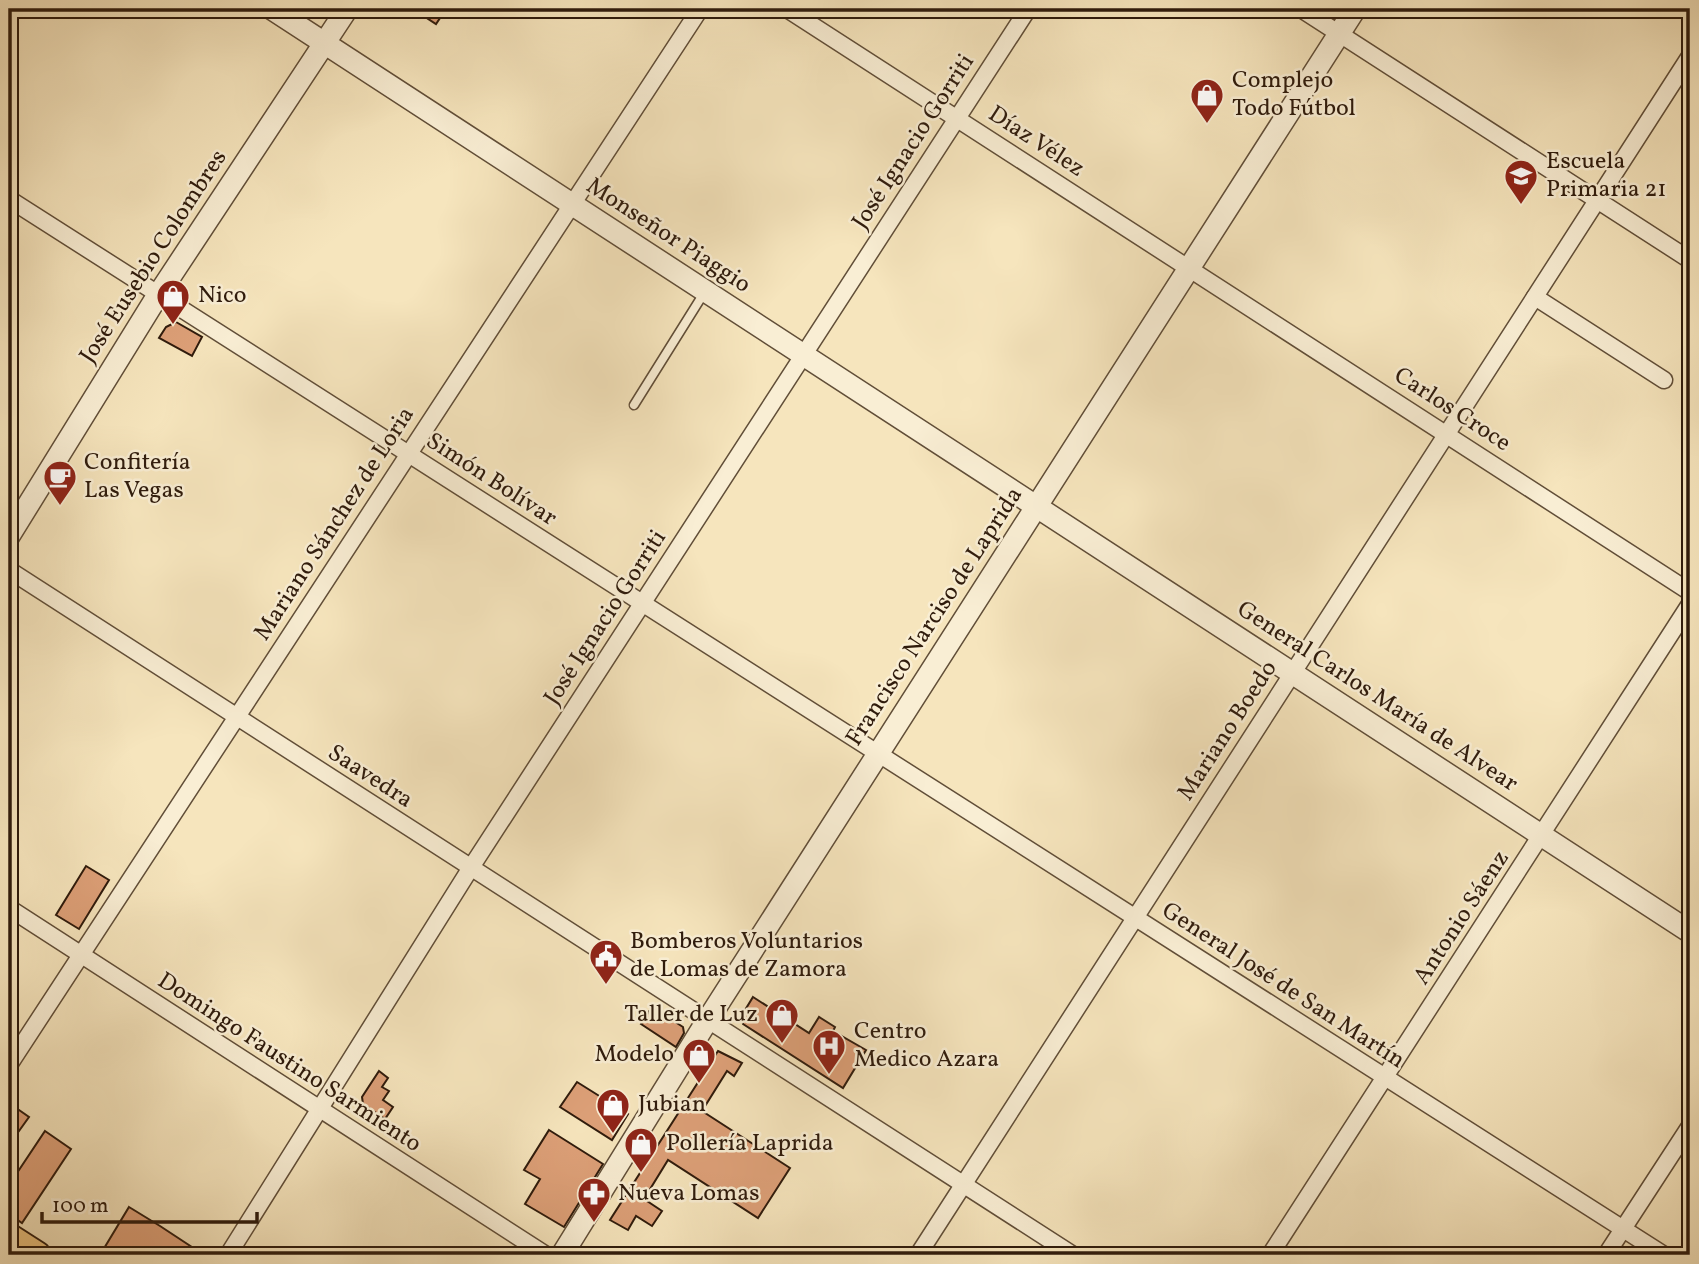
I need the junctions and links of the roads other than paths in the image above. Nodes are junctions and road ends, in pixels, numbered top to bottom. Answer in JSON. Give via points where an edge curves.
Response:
{"nodes":[{"id":1,"x":272,"y":9,"type":"edge"},
{"id":2,"x":347,"y":9,"type":"edge"},
{"id":3,"x":700,"y":9,"type":"edge"},
{"id":4,"x":787,"y":9,"type":"edge"},
{"id":5,"x":1028,"y":9,"type":"edge"},
{"id":6,"x":1301,"y":9,"type":"edge"},
{"id":7,"x":1355,"y":9,"type":"edge"},
{"id":8,"x":1339,"y":33,"type":"junction"},
{"id":9,"x":325,"y":44,"type":"junction"},
{"id":10,"x":1690,"y":55,"type":"edge"},
{"id":11,"x":957,"y":118,"type":"junction"},
{"id":12,"x":9,"y":199,"type":"edge"},
{"id":13,"x":1598,"y":200,"type":"junction"},
{"id":14,"x":572,"y":204,"type":"junction"},
{"id":15,"x":1690,"y":260,"type":"edge"},
{"id":16,"x":1189,"y":268,"type":"junction"},
{"id":17,"x":705,"y":291,"type":"junction"},
{"id":18,"x":158,"y":295,"type":"junction"},
{"id":19,"x":1535,"y":297,"type":"junction"},
{"id":20,"x":803,"y":356,"type":"junction"},
{"id":21,"x":1664,"y":380,"type":"dead end"},
{"id":22,"x":634,"y":405,"type":"dead end"},
{"id":23,"x":1447,"y":434,"type":"junction"},
{"id":24,"x":408,"y":454,"type":"junction"},
{"id":25,"x":1036,"y":507,"type":"junction"},
{"id":26,"x":9,"y":536,"type":"edge"},
{"id":27,"x":9,"y":570,"type":"edge"},
{"id":28,"x":1690,"y":592,"type":"edge"},
{"id":29,"x":642,"y":604,"type":"junction"},
{"id":30,"x":1690,"y":604,"type":"edge"},
{"id":31,"x":1292,"y":673,"type":"junction"},
{"id":32,"x":235,"y":718,"type":"junction"},
{"id":33,"x":877,"y":755,"type":"junction"},
{"id":34,"x":1543,"y":836,"type":"junction"},
{"id":35,"x":470,"y":869,"type":"junction"},
{"id":36,"x":9,"y":908,"type":"edge"},
{"id":37,"x":1135,"y":919,"type":"junction"},
{"id":38,"x":1690,"y":932,"type":"edge"},
{"id":39,"x":81,"y":956,"type":"junction"},
{"id":40,"x":707,"y":1021,"type":"junction"},
{"id":41,"x":9,"y":1065,"type":"edge"},
{"id":42,"x":1385,"y":1078,"type":"junction"},
{"id":43,"x":320,"y":1110,"type":"junction"},
{"id":44,"x":1690,"y":1126,"type":"edge"},
{"id":45,"x":963,"y":1186,"type":"junction"},
{"id":46,"x":1623,"y":1229,"type":"junction"},
{"id":47,"x":9,"y":1237,"type":"edge"},
{"id":48,"x":37,"y":1255,"type":"edge"},
{"id":49,"x":228,"y":1255,"type":"edge"},
{"id":50,"x":546,"y":1255,"type":"edge"},
{"id":51,"x":562,"y":1255,"type":"edge"},
{"id":52,"x":918,"y":1255,"type":"edge"},
{"id":53,"x":1073,"y":1255,"type":"edge"},
{"id":54,"x":1270,"y":1255,"type":"edge"},
{"id":55,"x":1606,"y":1255,"type":"edge"},
{"id":56,"x":1664,"y":1255,"type":"edge"}],
"edges":[{"from":1,"to":9,"type":"street","name":"Monseñor Piaggio"},
{"from":2,"to":9,"type":"street","name":"José Eusebio Colombres"},
{"from":3,"to":14,"type":"street","name":"Mariano Sánchez de Loria"},
{"from":4,"to":11,"type":"street","name":"Díaz Vélez"},
{"from":5,"to":11,"type":"street","name":"José Ignacio Gorriti"},
{"from":6,"to":8,"type":"street"},
{"from":7,"to":8,"type":"street","name":"Francisco Narciso de Laprida"},
{"from":8,"to":13,"type":"street"},
{"from":8,"to":16,"type":"street","name":"Francisco Narciso de Laprida"},
{"from":9,"to":14,"type":"street","name":"Monseñor Piaggio"},
{"from":9,"to":18,"type":"street","name":"José Eusebio Colombres"},
{"from":10,"to":13,"type":"street","name":"Mariano Boedo"},
{"from":11,"to":16,"type":"street","name":"Díaz Vélez"},
{"from":11,"to":20,"type":"street","name":"José Ignacio Gorriti"},
{"from":12,"to":18,"type":"street","name":"Simón Bolívar"},
{"from":13,"to":15,"type":"street"},
{"from":13,"to":19,"type":"street","name":"Mariano Boedo"},
{"from":14,"to":17,"type":"street","name":"Monseñor Piaggio"},
{"from":14,"to":24,"type":"street","name":"Mariano Sánchez de Loria"},
{"from":16,"to":23,"type":"street","name":"Carlos Croce"},
{"from":16,"to":25,"type":"street","name":"Francisco Narciso de Laprida"},
{"from":17,"to":20,"type":"street","name":"Monseñor Piaggio"},
{"from":17,"to":22,"type":"lane"},
{"from":18,"to":24,"type":"street","name":"Simón Bolívar"},
{"from":18,"to":26,"type":"street","name":"José Eusebio Colombres"},
{"from":19,"to":21,"type":"street"},
{"from":19,"to":23,"type":"street","name":"Mariano Boedo"},
{"from":20,"to":25,"type":"street","name":"Monseñor Piaggio"},
{"from":20,"to":29,"type":"street","name":"José Ignacio Gorriti"},
{"from":23,"to":28,"type":"street","name":"Carlos Croce"},
{"from":23,"to":31,"type":"street","name":"Mariano Boedo"},
{"from":24,"to":29,"type":"street","name":"Simón Bolívar"},
{"from":24,"to":32,"type":"street","name":"Mariano Sánchez de Loria"},
{"from":25,"to":31,"type":"street","name":"General Carlos María de Alvear"},
{"from":25,"to":33,"type":"street","name":"Francisco Narciso de Laprida"},
{"from":27,"to":32,"type":"street","name":"Saavedra"},
{"from":29,"to":33,"type":"street","name":"Simón Bolívar"},
{"from":29,"to":35,"type":"street","name":"José Ignacio Gorriti"},
{"from":30,"to":34,"type":"street","name":"Antonio Sáenz"},
{"from":31,"to":34,"type":"street","name":"General Carlos María de Alvear"},
{"from":31,"to":37,"type":"street","name":"Mariano Boedo"},
{"from":32,"to":35,"type":"street","name":"Saavedra"},
{"from":32,"to":39,"type":"street","name":"Mariano Sánchez de Loria"},
{"from":33,"to":37,"type":"street","name":"General José de San Martín"},
{"from":33,"to":40,"type":"street","name":"Francisco Narciso de Laprida"},
{"from":34,"to":38,"type":"street","name":"General Carlos María de Alvear"},
{"from":34,"to":42,"type":"street","name":"Antonio Sáenz"},
{"from":35,"to":40,"type":"street","name":"Saavedra"},
{"from":35,"to":43,"type":"street","name":"José Ignacio Gorriti"},
{"from":36,"to":39,"type":"street","name":"Domingo Faustino Sarmiento"},
{"from":37,"to":42,"type":"street","name":"General José de San Martín"},
{"from":37,"to":45,"type":"street","name":"Mariano Boedo"},
{"from":39,"to":41,"type":"street","name":"Mariano Sánchez de Loria"},
{"from":39,"to":43,"type":"street","name":"Domingo Faustino Sarmiento"},
{"from":40,"to":45,"type":"street","name":"Saavedra"},
{"from":40,"to":51,"type":"street","name":"Francisco Narciso de Laprida"},
{"from":42,"to":46,"type":"street","name":"General José de San Martín"},
{"from":42,"to":54,"type":"street","name":"Antonio Sáenz"},
{"from":43,"to":49,"type":"street","name":"José Ignacio Gorriti"},
{"from":43,"to":50,"type":"street","name":"Domingo Faustino Sarmiento"},
{"from":44,"to":46,"type":"street"},
{"from":45,"to":52,"type":"street","name":"Mariano Boedo"},
{"from":45,"to":53,"type":"street","name":"Saavedra"},
{"from":46,"to":55,"type":"street"},
{"from":46,"to":56,"type":"street","name":"General José de San Martín"},
{"from":47,"to":48,"type":"main road"}]}
